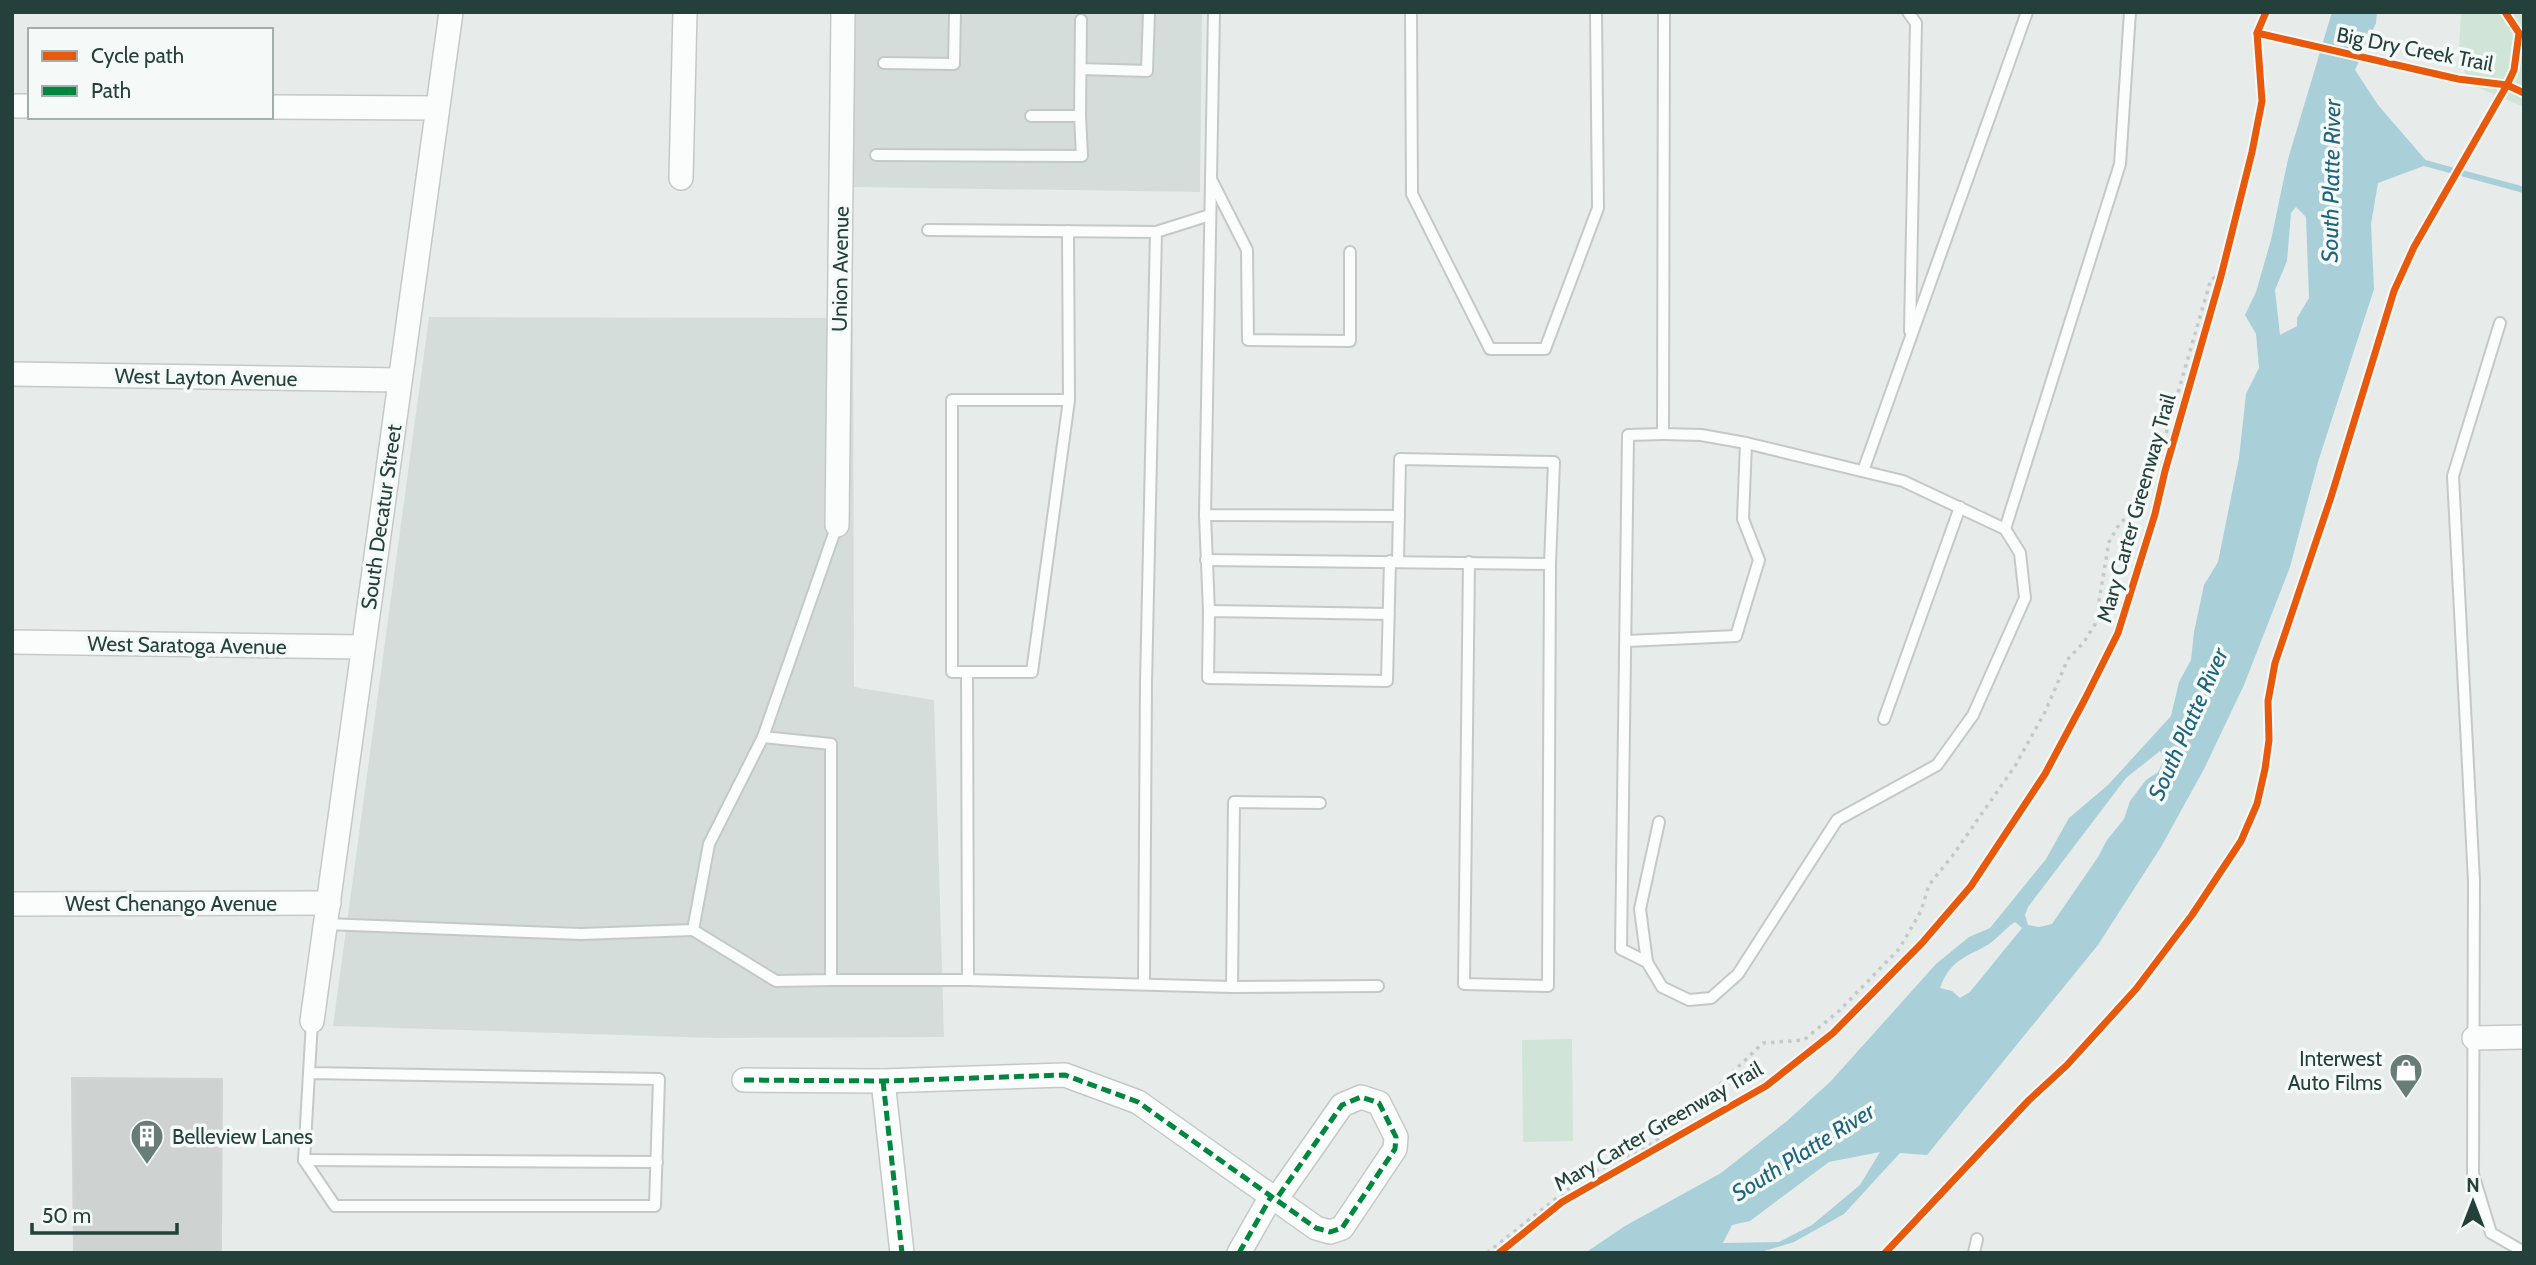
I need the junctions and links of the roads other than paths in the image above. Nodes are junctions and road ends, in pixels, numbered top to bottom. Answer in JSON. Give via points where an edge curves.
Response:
{"nodes":[{"id":1,"x":451,"y":12,"type":"edge"},
{"id":2,"x":685,"y":12,"type":"edge"},
{"id":3,"x":844,"y":12,"type":"edge"},
{"id":4,"x":955,"y":12,"type":"edge"},
{"id":5,"x":1149,"y":12,"type":"edge"},
{"id":6,"x":1213,"y":12,"type":"edge"},
{"id":7,"x":1411,"y":12,"type":"edge"},
{"id":8,"x":1596,"y":12,"type":"edge"},
{"id":9,"x":1664,"y":12,"type":"edge"},
{"id":10,"x":1908,"y":12,"type":"edge"},
{"id":11,"x":2026,"y":12,"type":"edge"},
{"id":12,"x":2130,"y":12,"type":"edge"},
{"id":13,"x":1081,"y":20,"type":"dead end"},
{"id":14,"x":884,"y":63,"type":"dead end"},
{"id":15,"x":1081,"y":69,"type":"junction"},
{"id":16,"x":273,"y":107,"type":"edge"},
{"id":17,"x":436,"y":108,"type":"junction"},
{"id":18,"x":1031,"y":116,"type":"dead end"},
{"id":19,"x":1080,"y":116,"type":"junction"},
{"id":20,"x":876,"y":155,"type":"dead end"},
{"id":21,"x":681,"y":178,"type":"dead end"},
{"id":22,"x":1210,"y":178,"type":"junction"},
{"id":23,"x":1210,"y":215,"type":"junction"},
{"id":24,"x":928,"y":230,"type":"dead end"},
{"id":25,"x":1068,"y":231,"type":"junction"},
{"id":26,"x":1156,"y":232,"type":"junction"},
{"id":27,"x":1350,"y":252,"type":"dead end"},
{"id":28,"x":2500,"y":323,"type":"dead end"},
{"id":29,"x":1909,"y":341,"type":"junction"},
{"id":30,"x":12,"y":374,"type":"edge"},
{"id":31,"x":399,"y":380,"type":"junction"},
{"id":32,"x":1069,"y":400,"type":"junction"},
{"id":33,"x":1663,"y":434,"type":"junction"},
{"id":34,"x":1746,"y":443,"type":"junction"},
{"id":35,"x":1863,"y":471,"type":"junction"},
{"id":36,"x":1959,"y":508,"type":"junction"},
{"id":37,"x":1205,"y":515,"type":"junction"},
{"id":38,"x":1399,"y":516,"type":"junction"},
{"id":39,"x":837,"y":525,"type":"joint"},
{"id":40,"x":2005,"y":529,"type":"junction"},
{"id":41,"x":1206,"y":560,"type":"junction"},
{"id":42,"x":1394,"y":561,"type":"junction"},
{"id":43,"x":1469,"y":562,"type":"junction"},
{"id":44,"x":1550,"y":564,"type":"junction"},
{"id":45,"x":1209,"y":611,"type":"junction"},
{"id":46,"x":1389,"y":614,"type":"junction"},
{"id":47,"x":1627,"y":641,"type":"junction"},
{"id":48,"x":12,"y":642,"type":"edge"},
{"id":49,"x":363,"y":647,"type":"junction"},
{"id":50,"x":967,"y":673,"type":"junction"},
{"id":51,"x":1884,"y":719,"type":"dead end"},
{"id":52,"x":763,"y":737,"type":"junction"},
{"id":53,"x":1320,"y":803,"type":"dead end"},
{"id":54,"x":1659,"y":822,"type":"dead end"},
{"id":55,"x":12,"y":904,"type":"edge"},
{"id":56,"x":328,"y":913,"type":"junction"},
{"id":57,"x":693,"y":930,"type":"junction"},
{"id":58,"x":1647,"y":962,"type":"junction"},
{"id":59,"x":831,"y":980,"type":"junction"},
{"id":60,"x":968,"y":980,"type":"junction"},
{"id":61,"x":1144,"y":984,"type":"junction"},
{"id":62,"x":1378,"y":986,"type":"dead end"},
{"id":63,"x":1232,"y":987,"type":"junction"},
{"id":64,"x":312,"y":1021,"type":"joint"},
{"id":65,"x":2524,"y":1037,"type":"edge"},
{"id":66,"x":2474,"y":1038,"type":"junction"},
{"id":67,"x":309,"y":1073,"type":"junction"},
{"id":68,"x":744,"y":1080,"type":"dead end"},
{"id":69,"x":883,"y":1081,"type":"junction"},
{"id":70,"x":303,"y":1160,"type":"junction"},
{"id":71,"x":657,"y":1162,"type":"junction"},
{"id":72,"x":1274,"y":1196,"type":"junction"},
{"id":73,"x":1977,"y":1238,"type":"dead end"},
{"id":74,"x":2524,"y":1252,"type":"edge"},
{"id":75,"x":902,"y":1253,"type":"edge"},
{"id":76,"x":1239,"y":1253,"type":"edge"},
{"id":77,"x":1974,"y":1253,"type":"edge"}],
"edges":[{"from":1,"to":17,"type":"street","name":"South Decatur Street"},
{"from":2,"to":21,"type":"street"},
{"from":3,"to":39,"type":"street","name":"Union Avenue"},
{"from":4,"to":14,"type":"lane","via":[[954,64]]},
{"from":5,"to":15,"type":"lane","via":[[1147,71]]},
{"from":6,"to":22,"type":"lane"},
{"from":7,"to":8,"type":"lane","via":[[1412,194],[1490,349],[1545,349],[1598,208]]},
{"from":9,"to":33,"type":"lane"},
{"from":10,"to":29,"type":"lane","via":[[1916,23]]},
{"from":11,"to":29,"type":"lane"},
{"from":12,"to":40,"type":"lane","via":[[2120,164]]},
{"from":13,"to":15,"type":"lane"},
{"from":15,"to":19,"type":"lane"},
{"from":16,"to":17,"type":"street"},
{"from":17,"to":31,"type":"street","name":"South Decatur Street"},
{"from":18,"to":19,"type":"lane"},
{"from":19,"to":20,"type":"lane","via":[[1082,156]]},
{"from":22,"to":23,"type":"lane"},
{"from":22,"to":27,"type":"lane","via":[[1247,250],[1248,340],[1350,341]]},
{"from":23,"to":26,"type":"lane"},
{"from":23,"to":37,"type":"lane"},
{"from":24,"to":25,"type":"lane"},
{"from":25,"to":26,"type":"lane"},
{"from":25,"to":32,"type":"lane"},
{"from":26,"to":61,"type":"lane"},
{"from":28,"to":66,"type":"lane","via":[[2453,476],[2474,881]]},
{"from":29,"to":35,"type":"lane"},
{"from":30,"to":31,"type":"street","name":"West Layton Avenue"},
{"from":31,"to":49,"type":"street","name":"South Decatur Street"},
{"from":32,"to":50,"type":"lane","via":[[1032,673]]},
{"from":32,"to":50,"type":"lane","via":[[952,400],[951,673]]},
{"from":33,"to":34,"type":"lane"},
{"from":33,"to":47,"type":"lane","via":[[1628,435]]},
{"from":34,"to":35,"type":"lane"},
{"from":34,"to":47,"type":"lane","via":[[1743,519],[1759,560],[1736,636]]},
{"from":35,"to":36,"type":"lane","via":[[1903,481]]},
{"from":36,"to":40,"type":"lane"},
{"from":36,"to":51,"type":"lane"},
{"from":37,"to":38,"type":"lane"},
{"from":37,"to":41,"type":"lane"},
{"from":38,"to":42,"type":"lane"},
{"from":38,"to":44,"type":"lane","via":[[1400,459],[1554,463]]},
{"from":39,"to":52,"type":"lane"},
{"from":40,"to":58,"type":"lane","via":[[2020,553],[2025,598],[1973,715],[1937,765],[1837,820],[1738,974],[1711,998],[1689,1000],[1662,987]]},
{"from":41,"to":42,"type":"lane"},
{"from":41,"to":45,"type":"lane"},
{"from":42,"to":43,"type":"lane"},
{"from":42,"to":46,"type":"lane"},
{"from":43,"to":44,"type":"lane"},
{"from":43,"to":44,"type":"lane","via":[[1464,984],[1548,986]]},
{"from":45,"to":46,"type":"lane"},
{"from":45,"to":46,"type":"lane","via":[[1208,678],[1249,679],[1387,681]]},
{"from":47,"to":58,"type":"lane","via":[[1621,949]]},
{"from":48,"to":49,"type":"street","name":"West Saratoga Avenue"},
{"from":49,"to":56,"type":"street","name":"South Decatur Street"},
{"from":50,"to":60,"type":"lane"},
{"from":52,"to":57,"type":"lane","via":[[709,844]]},
{"from":52,"to":59,"type":"lane","via":[[831,744]]},
{"from":53,"to":63,"type":"lane","via":[[1234,802]]},
{"from":54,"to":58,"type":"lane","via":[[1640,909]]},
{"from":55,"to":56,"type":"street","name":"West Chenango Avenue"},
{"from":56,"to":57,"type":"lane","via":[[581,934]]},
{"from":56,"to":64,"type":"street","name":"South Decatur Street"},
{"from":57,"to":59,"type":"lane","via":[[776,981]]},
{"from":59,"to":60,"type":"lane"},
{"from":60,"to":61,"type":"lane"},
{"from":61,"to":63,"type":"lane"},
{"from":62,"to":63,"type":"lane"},
{"from":64,"to":67,"type":"lane"},
{"from":65,"to":66,"type":"street"},
{"from":66,"to":74,"type":"lane","via":[[2473,1174],[2491,1233]]},
{"from":67,"to":70,"type":"lane"},
{"from":67,"to":71,"type":"lane","via":[[659,1079]]},
{"from":68,"to":69,"type":"street"},
{"from":69,"to":72,"type":"street","via":[[1065,1075],[1139,1102]]},
{"from":69,"to":75,"type":"street"},
{"from":70,"to":71,"type":"lane"},
{"from":70,"to":71,"type":"lane","via":[[335,1206],[655,1206]]},
{"from":72,"to":72,"type":"street","via":[[1316,1228],[1330,1232],[1342,1228],[1395,1149],[1396,1137],[1378,1103],[1361,1097],[1342,1105]]},
{"from":72,"to":76,"type":"street"},
{"from":73,"to":77,"type":"lane"}]}
